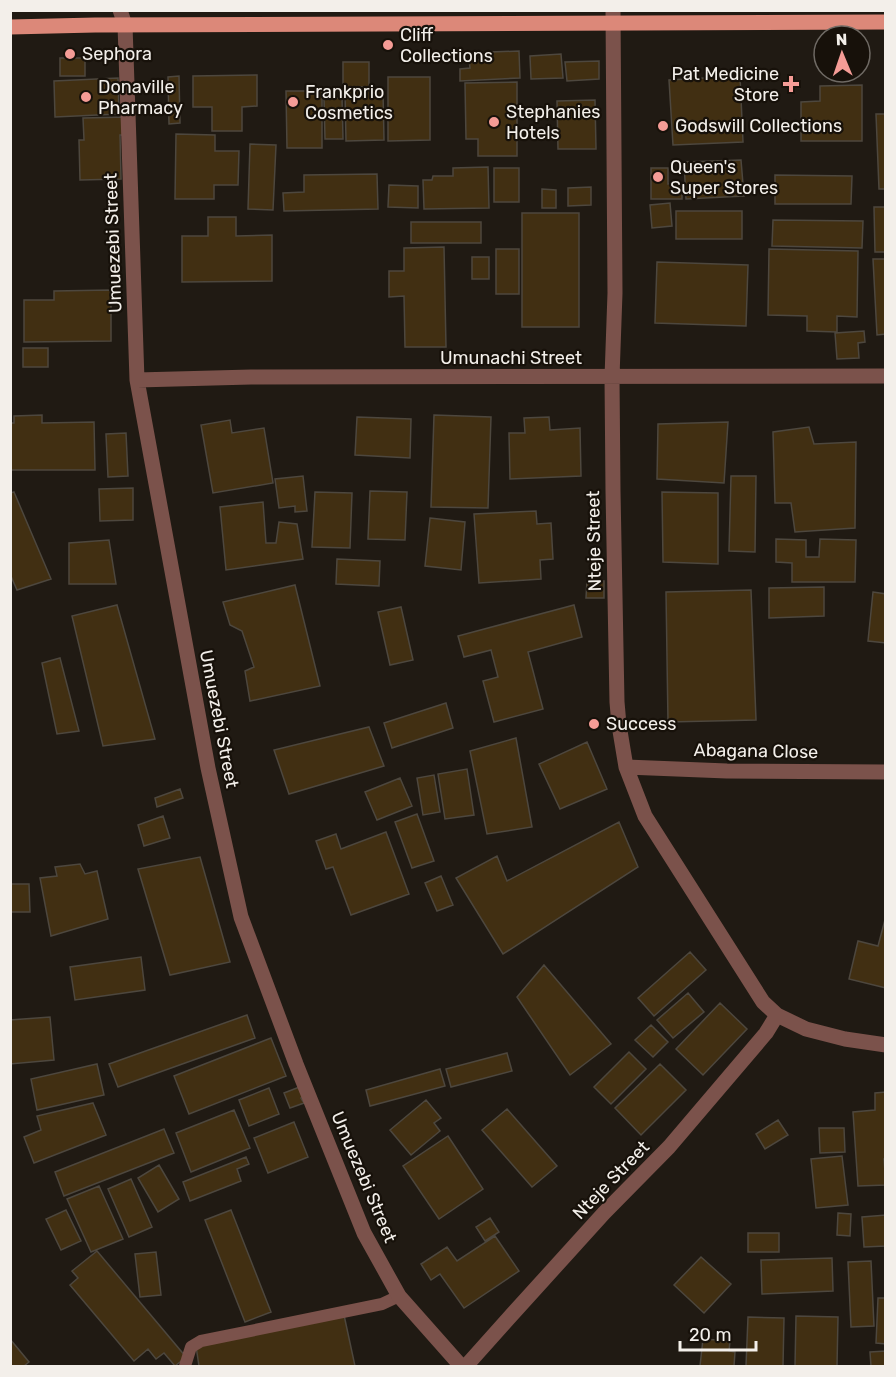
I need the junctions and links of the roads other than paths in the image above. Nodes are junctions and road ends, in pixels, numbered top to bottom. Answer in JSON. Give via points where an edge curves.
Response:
{"nodes":[{"id":1,"x":613,"y":16,"type":"edge"},
{"id":2,"x":123,"y":18,"type":"edge"},
{"id":3,"x":885,"y":22,"type":"edge"},
{"id":4,"x":10,"y":27,"type":"edge"},
{"id":5,"x":885,"y":376,"type":"edge"},
{"id":6,"x":612,"y":377,"type":"junction"},
{"id":7,"x":137,"y":380,"type":"junction"},
{"id":8,"x":626,"y":767,"type":"junction"},
{"id":9,"x":885,"y":772,"type":"edge"},
{"id":10,"x":777,"y":1015,"type":"junction"},
{"id":11,"x":885,"y":1045,"type":"edge"},
{"id":12,"x":399,"y":1296,"type":"junction"},
{"id":13,"x":185,"y":1366,"type":"edge"},
{"id":14,"x":461,"y":1366,"type":"edge"},
{"id":15,"x":466,"y":1366,"type":"edge"}],
"edges":[{"from":1,"to":2,"type":"main road"},
{"from":1,"to":3,"type":"main road"},
{"from":1,"to":6,"type":"street","name":"Nteje Street"},
{"from":2,"to":4,"type":"main road"},
{"from":2,"to":7,"type":"street","name":"Umuezebi Street"},
{"from":5,"to":6,"type":"street","name":"Umunachi Street"},
{"from":6,"to":7,"type":"street","name":"Umunachi Street"},
{"from":6,"to":8,"type":"street","name":"Nteje Street","via":[[617,702]]},
{"from":7,"to":12,"type":"street","name":"Umuezebi Street","via":[[208,768],[241,917],[364,1233]]},
{"from":8,"to":9,"type":"street","name":"Abagana Close"},
{"from":8,"to":10,"type":"street","name":"Nteje Street","via":[[645,816],[753,988]]},
{"from":10,"to":11,"type":"street","name":"Nteje Street","via":[[806,1029]]},
{"from":10,"to":15,"type":"street","name":"Nteje Street","via":[[669,1147]]},
{"from":12,"to":13,"type":"lane","via":[[382,1304],[201,1341],[191,1347]]},
{"from":12,"to":14,"type":"street","name":"Umuezebi Street"}]}
